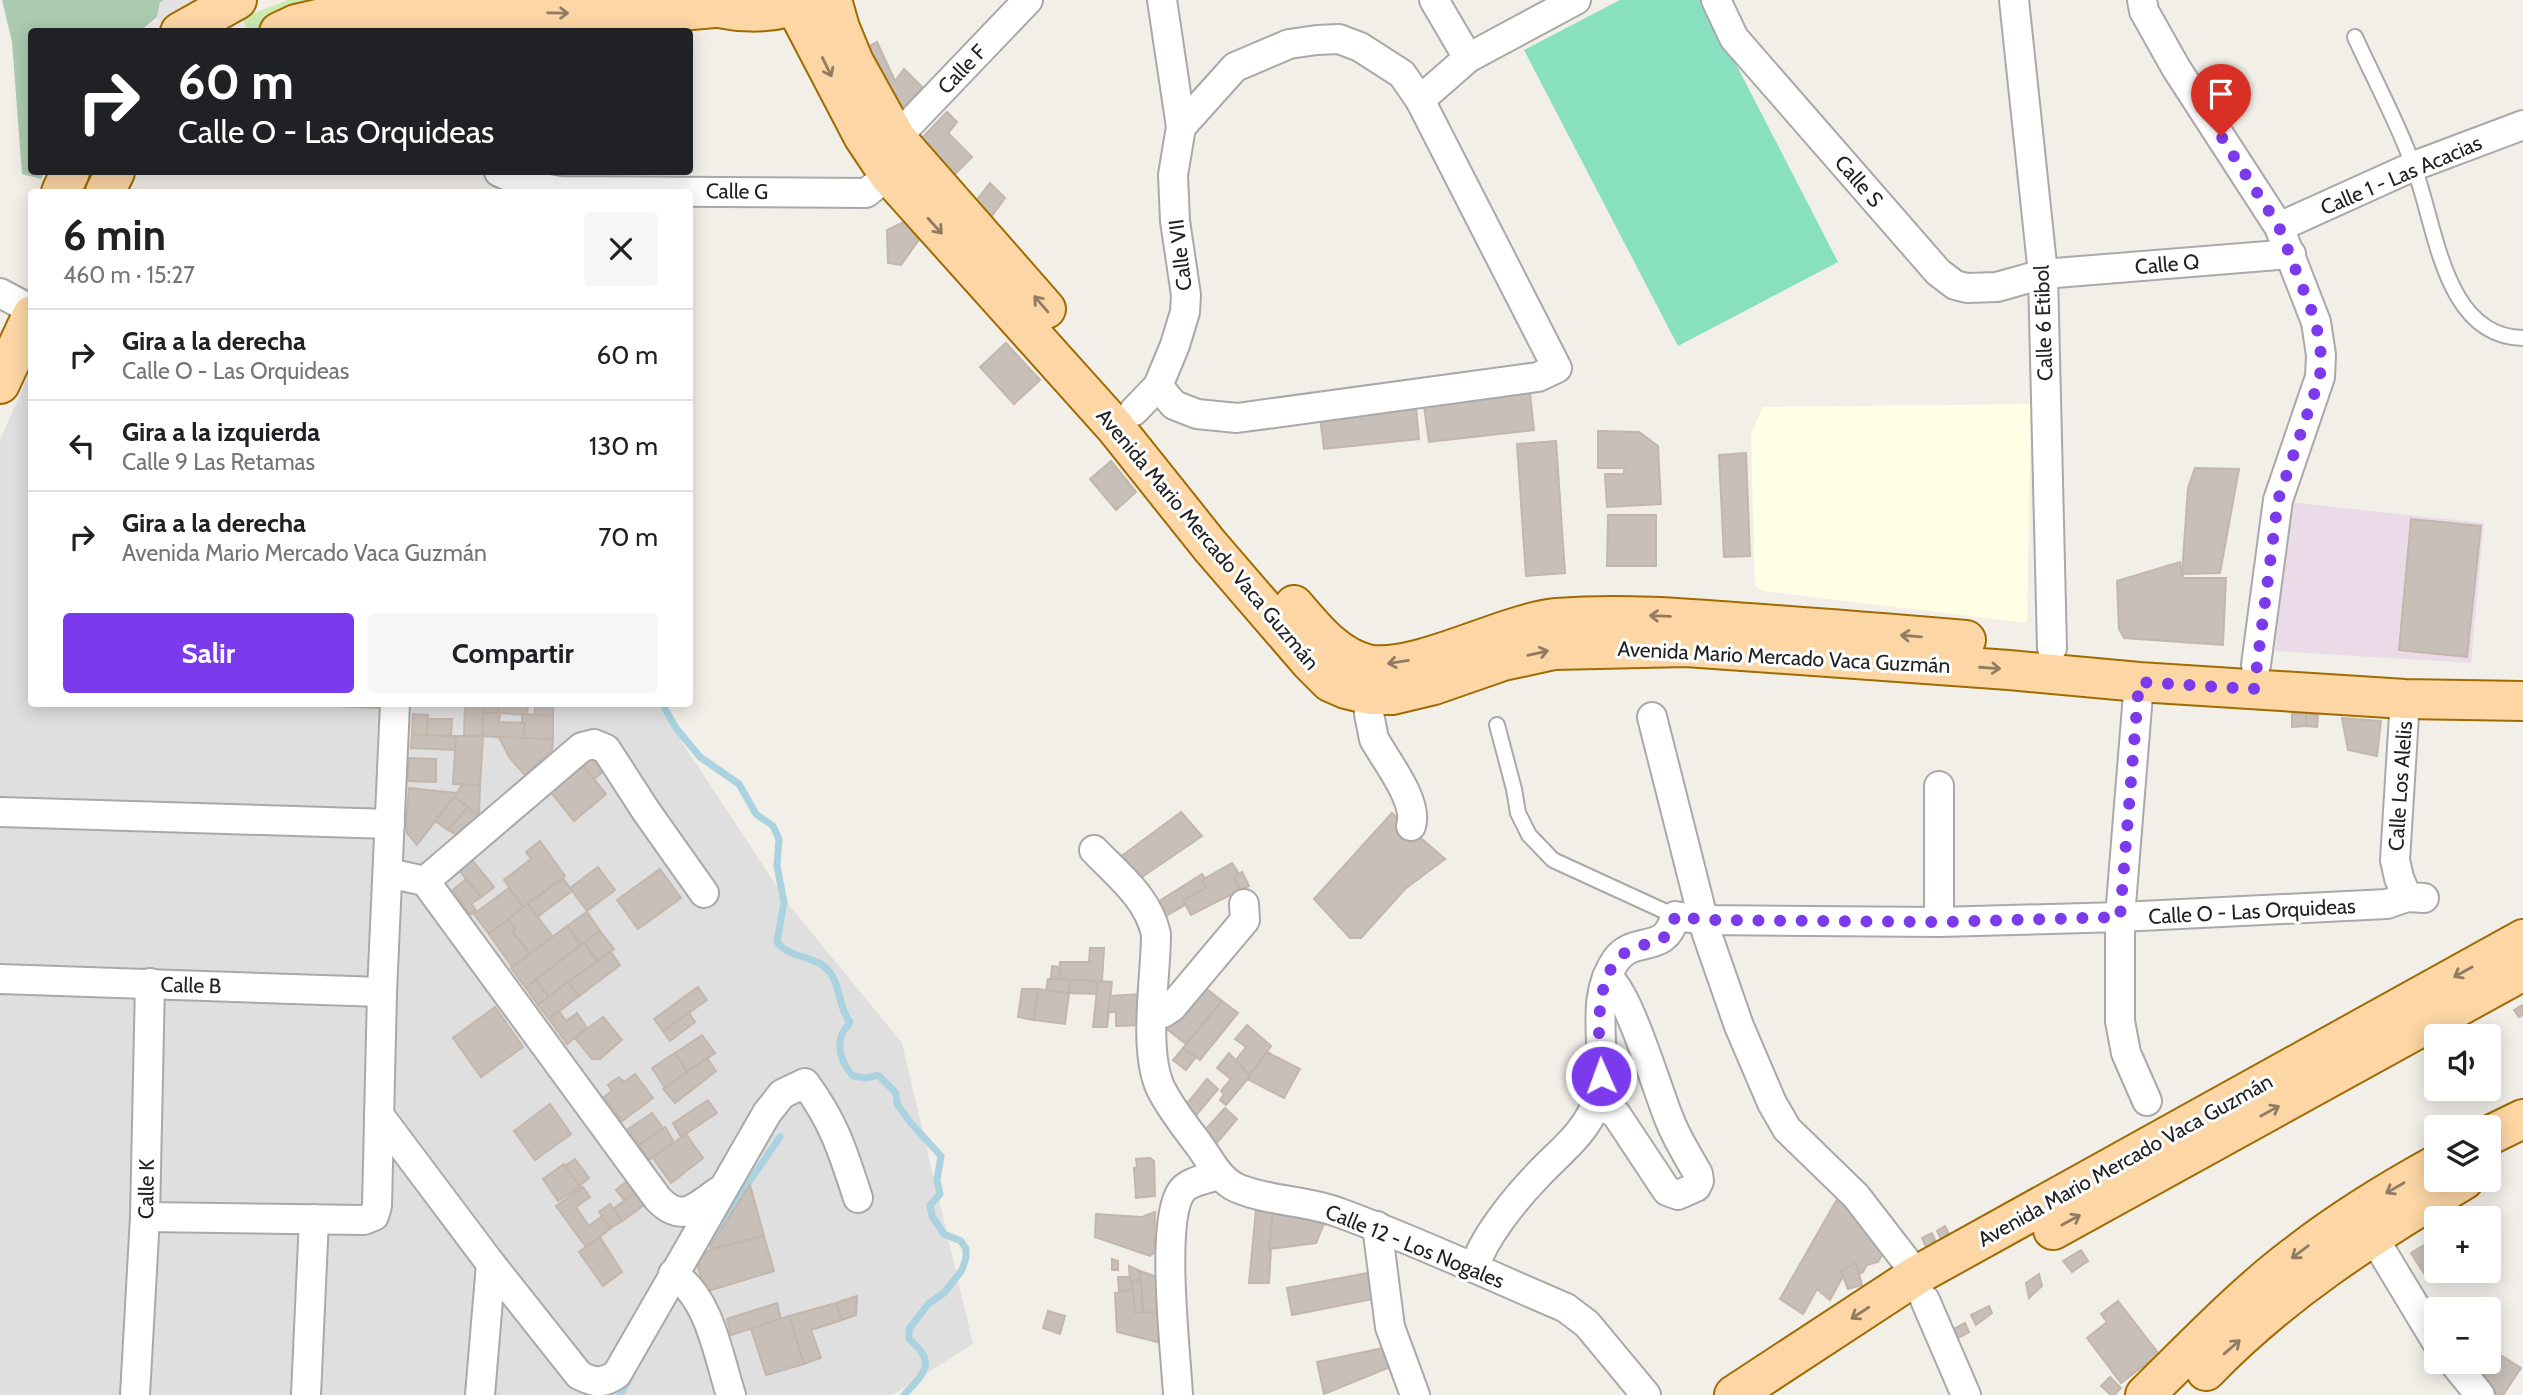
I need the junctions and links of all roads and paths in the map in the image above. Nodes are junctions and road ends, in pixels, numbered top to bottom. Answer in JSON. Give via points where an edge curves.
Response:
{"nodes":[{"id":1,"x":236,"y":0,"type":"edge"},
{"id":2,"x":832,"y":0,"type":"edge"},
{"id":3,"x":1028,"y":0,"type":"edge"},
{"id":4,"x":1162,"y":0,"type":"edge"},
{"id":5,"x":1434,"y":0,"type":"edge"},
{"id":6,"x":1576,"y":0,"type":"edge"},
{"id":7,"x":1716,"y":0,"type":"edge"},
{"id":8,"x":2014,"y":0,"type":"edge"},
{"id":9,"x":2142,"y":0,"type":"edge"},
{"id":10,"x":802,"y":3,"type":"edge"},
{"id":11,"x":704,"y":4,"type":"edge"},
{"id":12,"x":187,"y":28,"type":"edge"},
{"id":13,"x":294,"y":28,"type":"edge"},
{"id":14,"x":2355,"y":37,"type":"dead end"},
{"id":15,"x":1468,"y":58,"type":"junction"},
{"id":16,"x":1420,"y":100,"type":"junction"},
{"id":17,"x":2523,"y":125,"type":"edge"},
{"id":18,"x":1181,"y":127,"type":"junction"},
{"id":19,"x":896,"y":138,"type":"junction"},
{"id":20,"x":2414,"y":166,"type":"junction"},
{"id":21,"x":506,"y":175,"type":"edge"},
{"id":22,"x":889,"y":175,"type":"junction"},
{"id":23,"x":548,"y":189,"type":"edge"},
{"id":24,"x":693,"y":192,"type":"edge"},
{"id":25,"x":2279,"y":227,"type":"junction"},
{"id":26,"x":2291,"y":254,"type":"junction"},
{"id":27,"x":2043,"y":274,"type":"junction"},
{"id":28,"x":0,"y":293,"type":"edge"},
{"id":29,"x":2523,"y":338,"type":"edge"},
{"id":30,"x":21,"y":340,"type":"edge"},
{"id":31,"x":1136,"y":408,"type":"junction"},
{"id":32,"x":1468,"y":658,"type":"junction"},
{"id":33,"x":2051,"y":661,"type":"junction"},
{"id":34,"x":2139,"y":669,"type":"junction"},
{"id":35,"x":2523,"y":676,"type":"edge"},
{"id":36,"x":2255,"y":677,"type":"junction"},
{"id":37,"x":2406,"y":688,"type":"junction"},
{"id":38,"x":1371,"y":695,"type":"junction"},
{"id":39,"x":2523,"y":701,"type":"edge"},
{"id":40,"x":395,"y":707,"type":"edge"},
{"id":41,"x":1652,"y":717,"type":"dead end"},
{"id":42,"x":1497,"y":725,"type":"dead end"},
{"id":43,"x":1939,"y":786,"type":"dead end"},
{"id":44,"x":0,"y":812,"type":"edge"},
{"id":45,"x":390,"y":824,"type":"junction"},
{"id":46,"x":1411,"y":826,"type":"dead end"},
{"id":47,"x":1094,"y":850,"type":"dead end"},
{"id":48,"x":388,"y":873,"type":"junction"},
{"id":49,"x":425,"y":881,"type":"junction"},
{"id":50,"x":704,"y":893,"type":"dead end"},
{"id":51,"x":2415,"y":898,"type":"joint"},
{"id":52,"x":1244,"y":904,"type":"dead end"},
{"id":53,"x":1675,"y":916,"type":"junction"},
{"id":54,"x":2120,"y":917,"type":"junction"},
{"id":55,"x":1704,"y":920,"type":"junction"},
{"id":56,"x":1940,"y":922,"type":"junction"},
{"id":57,"x":2523,"y":939,"type":"edge"},
{"id":58,"x":2523,"y":971,"type":"edge"},
{"id":59,"x":1607,"y":977,"type":"junction"},
{"id":60,"x":0,"y":979,"type":"edge"},
{"id":61,"x":150,"y":983,"type":"junction"},
{"id":62,"x":382,"y":992,"type":"junction"},
{"id":63,"x":1152,"y":1014,"type":"junction"},
{"id":64,"x":2147,"y":1101,"type":"dead end"},
{"id":65,"x":1596,"y":1102,"type":"junction"},
{"id":66,"x":379,"y":1115,"type":"junction"},
{"id":67,"x":2523,"y":1119,"type":"edge"},
{"id":68,"x":2501,"y":1130,"type":"edge"},
{"id":69,"x":2523,"y":1149,"type":"edge"},
{"id":70,"x":2501,"y":1160,"type":"edge"},
{"id":71,"x":1219,"y":1175,"type":"junction"},
{"id":72,"x":2424,"y":1175,"type":"edge"},
{"id":73,"x":727,"y":1186,"type":"junction"},
{"id":74,"x":2436,"y":1192,"type":"edge"},
{"id":75,"x":858,"y":1198,"type":"dead end"},
{"id":76,"x":145,"y":1217,"type":"junction"},
{"id":77,"x":314,"y":1219,"type":"junction"},
{"id":78,"x":2363,"y":1224,"type":"junction"},
{"id":79,"x":1377,"y":1226,"type":"junction"},
{"id":80,"x":491,"y":1264,"type":"junction"},
{"id":81,"x":1474,"y":1268,"type":"junction"},
{"id":82,"x":673,"y":1274,"type":"junction"},
{"id":83,"x":1921,"y":1288,"type":"junction"},
{"id":84,"x":2424,"y":1322,"type":"edge"},
{"id":85,"x":2463,"y":1374,"type":"edge"},
{"id":86,"x":135,"y":1395,"type":"edge"},
{"id":87,"x":306,"y":1395,"type":"edge"},
{"id":88,"x":480,"y":1395,"type":"edge"},
{"id":89,"x":731,"y":1395,"type":"edge"},
{"id":90,"x":1178,"y":1395,"type":"edge"},
{"id":91,"x":1415,"y":1395,"type":"edge"},
{"id":92,"x":1646,"y":1395,"type":"edge"},
{"id":93,"x":1734,"y":1395,"type":"edge"},
{"id":94,"x":1782,"y":1395,"type":"edge"},
{"id":95,"x":1966,"y":1395,"type":"edge"},
{"id":96,"x":2145,"y":1395,"type":"edge"},
{"id":97,"x":2183,"y":1395,"type":"edge"},
{"id":98,"x":2480,"y":1395,"type":"edge"}],
"edges":[{"from":1,"to":12,"type":"main road"},
{"from":2,"to":19,"type":"main road","name":"Avenida Mario Mercado Vaca Guzmán","via":[[854,62]]},
{"from":3,"to":19,"type":"street","name":"Calle F"},
{"from":4,"to":18,"type":"street"},
{"from":5,"to":15,"type":"street"},
{"from":6,"to":15,"type":"street"},
{"from":7,"to":27,"type":"street","name":"Calle S","via":[[1734,38],[1938,272],[1967,288],[1997,287]]},
{"from":8,"to":27,"type":"street","name":"Calle 6 Etibol"},
{"from":9,"to":25,"type":"street","via":[[2176,68]]},
{"from":10,"to":11,"type":"main road","name":"Avenida Mario Mercado Vaca Guzmán","via":[[761,11]]},
{"from":10,"to":22,"type":"main road","name":"Avenida Mario Mercado Vaca Guzmán","one_way":true,"via":[[863,136]]},
{"from":13,"to":11,"type":"main road","name":"Avenida Mario Mercado Vaca Guzmán","one_way":true,"via":[[339,14],[412,10],[635,15]]},
{"from":14,"to":20,"type":"lane"},
{"from":15,"to":16,"type":"street"},
{"from":16,"to":18,"type":"street","via":[[1402,74],[1360,47],[1339,39],[1317,40],[1289,44],[1234,67]]},
{"from":16,"to":31,"type":"street","via":[[1557,368],[1538,377],[1237,418],[1197,414],[1174,405]]},
{"from":17,"to":20,"type":"street","name":"Calle 1 - Las Acacias"},
{"from":18,"to":31,"type":"street","name":"Calle VII","via":[[1173,175],[1185,312],[1175,345]]},
{"from":19,"to":22,"type":"main road"},
{"from":31,"to":19,"type":"main road","name":"Avenida Mario Mercado Vaca Guzmán","one_way":true},
{"from":20,"to":25,"type":"street","name":"Calle 1 - Las Acacias"},
{"from":20,"to":29,"type":"lane","via":[[2438,254],[2460,300],[2490,331]]},
{"from":21,"to":23,"type":"street","name":"Calle G"},
{"from":22,"to":24,"type":"street","name":"Calle G","via":[[866,193]]},
{"from":22,"to":31,"type":"main road","name":"Avenida Mario Mercado Vaca Guzmán","one_way":true},
{"from":25,"to":26,"type":"street"},
{"from":26,"to":27,"type":"street","name":"Calle Q"},
{"from":26,"to":36,"type":"street","via":[[2316,322],[2320,377],[2278,500]]},
{"from":27,"to":33,"type":"street","name":"Calle 6 Etibol"},
{"from":28,"to":30,"type":"street"},
{"from":32,"to":31,"type":"main road","name":"Avenida Mario Mercado Vaca Guzmán","one_way":true,"via":[[1367,664],[1326,641],[1230,533]]},
{"from":31,"to":38,"type":"main road","name":"Avenida Mario Mercado Vaca Guzmán","via":[[1210,546],[1330,682]]},
{"from":32,"to":33,"type":"main road","name":"Avenida Mario Mercado Vaca Guzmán","via":[[1553,619],[1628,615],[1727,636]]},
{"from":32,"to":38,"type":"main road","name":"Avenida Mario Mercado Vaca Guzmán","via":[[1434,685]]},
{"from":33,"to":34,"type":"main road","name":"Avenida Mario Mercado Vaca Guzmán"},
{"from":34,"to":36,"type":"main road","name":"Avenida Mario Mercado Vaca Guzmán"},
{"from":34,"to":54,"type":"street"},
{"from":35,"to":37,"type":"main road","name":"Avenida Mario Mercado Vaca Guzmán"},
{"from":36,"to":37,"type":"main road","name":"Avenida Mario Mercado Vaca Guzmán"},
{"from":37,"to":39,"type":"main road","name":"Avenida Mario Mercado Vaca Guzmán"},
{"from":37,"to":51,"type":"street","name":"Calle Los Alelis","via":[[2395,860],[2399,878]]},
{"from":38,"to":46,"type":"street","via":[[1370,728],[1410,803]]},
{"from":40,"to":45,"type":"street"},
{"from":41,"to":55,"type":"street"},
{"from":42,"to":53,"type":"lane","via":[[1518,813],[1529,835],[1553,860]]},
{"from":43,"to":56,"type":"street"},
{"from":44,"to":45,"type":"street"},
{"from":45,"to":48,"type":"street"},
{"from":47,"to":63,"type":"street","name":"Calle 12 - Los Nogales","via":[[1147,907],[1153,921]]},
{"from":48,"to":49,"type":"street"},
{"from":48,"to":62,"type":"street"},
{"from":49,"to":50,"type":"street","via":[[582,747],[594,744],[606,749]]},
{"from":49,"to":73,"type":"street","via":[[657,1199],[675,1213],[688,1212]]},
{"from":51,"to":54,"type":"street","name":"Calle O - Las Orquideas","via":[[2387,904]]},
{"from":52,"to":63,"type":"street","via":[[1245,920],[1236,932],[1172,1007]]},
{"from":53,"to":55,"type":"street","name":"Calle O - Las Orquideas"},
{"from":53,"to":59,"type":"street","via":[[1667,937],[1632,947],[1617,958]]},
{"from":54,"to":56,"type":"street","name":"Calle O - Las Orquideas"},
{"from":54,"to":64,"type":"street","via":[[2120,1021],[2126,1053]]},
{"from":55,"to":56,"type":"street","name":"Calle O - Las Orquideas"},
{"from":55,"to":83,"type":"street","via":[[1739,1026],[1772,1104],[1787,1129],[1856,1196]]},
{"from":57,"to":83,"type":"main road","name":"Avenida Mario Mercado Vaca Guzmán","one_way":true},
{"from":83,"to":58,"type":"main road","name":"Avenida Mario Mercado Vaca Guzmán","one_way":true},
{"from":59,"to":65,"type":"street","via":[[1601,998],[1601,1076]]},
{"from":59,"to":65,"type":"street","via":[[1627,1005],[1671,1125],[1698,1174],[1696,1187],[1678,1195],[1667,1191],[1616,1114]]},
{"from":60,"to":61,"type":"street","name":"Calle B"},
{"from":61,"to":62,"type":"street","name":"Calle B"},
{"from":61,"to":76,"type":"street","name":"Calle K"},
{"from":62,"to":66,"type":"street"},
{"from":63,"to":71,"type":"street","name":"Calle 12 - Los Nogales","via":[[1159,1086]]},
{"from":65,"to":81,"type":"street","via":[[1571,1142],[1499,1223]]},
{"from":66,"to":77,"type":"street","via":[[374,1216]]},
{"from":66,"to":80,"type":"street"},
{"from":67,"to":68,"type":"main road"},
{"from":69,"to":70,"type":"main road"},
{"from":71,"to":79,"type":"street","name":"Calle 12 - Los Nogales","via":[[1250,1193],[1327,1208]]},
{"from":71,"to":90,"type":"street","via":[[1189,1185],[1180,1194],[1174,1216],[1171,1277]]},
{"from":72,"to":78,"type":"main road","one_way":true},
{"from":73,"to":75,"type":"street","via":[[767,1113],[782,1094],[805,1083],[835,1129]]},
{"from":73,"to":82,"type":"street"},
{"from":74,"to":78,"type":"main road"},
{"from":76,"to":77,"type":"street"},
{"from":76,"to":86,"type":"street","name":"Calle K"},
{"from":77,"to":87,"type":"street"},
{"from":78,"to":84,"type":"street"},
{"from":78,"to":96,"type":"main road","one_way":true,"via":[[2294,1257],[2239,1303]]},
{"from":97,"to":78,"type":"main road","one_way":true},
{"from":79,"to":81,"type":"street","name":"Calle 12 - Los Nogales"},
{"from":79,"to":91,"type":"street","via":[[1390,1326]]},
{"from":80,"to":82,"type":"street","via":[[579,1375],[591,1382],[617,1374]]},
{"from":80,"to":88,"type":"street"},
{"from":81,"to":92,"type":"street","name":"Calle 12 - Los Nogales","via":[[1566,1308],[1587,1324]]},
{"from":82,"to":89,"type":"street","via":[[701,1302]]},
{"from":83,"to":93,"type":"main road","name":"Avenida Mario Mercado Vaca Guzmán","one_way":true},
{"from":83,"to":94,"type":"main road","name":"Avenida Mario Mercado Vaca Guzmán"},
{"from":83,"to":95,"type":"street"},
{"from":85,"to":98,"type":"street"}]}
